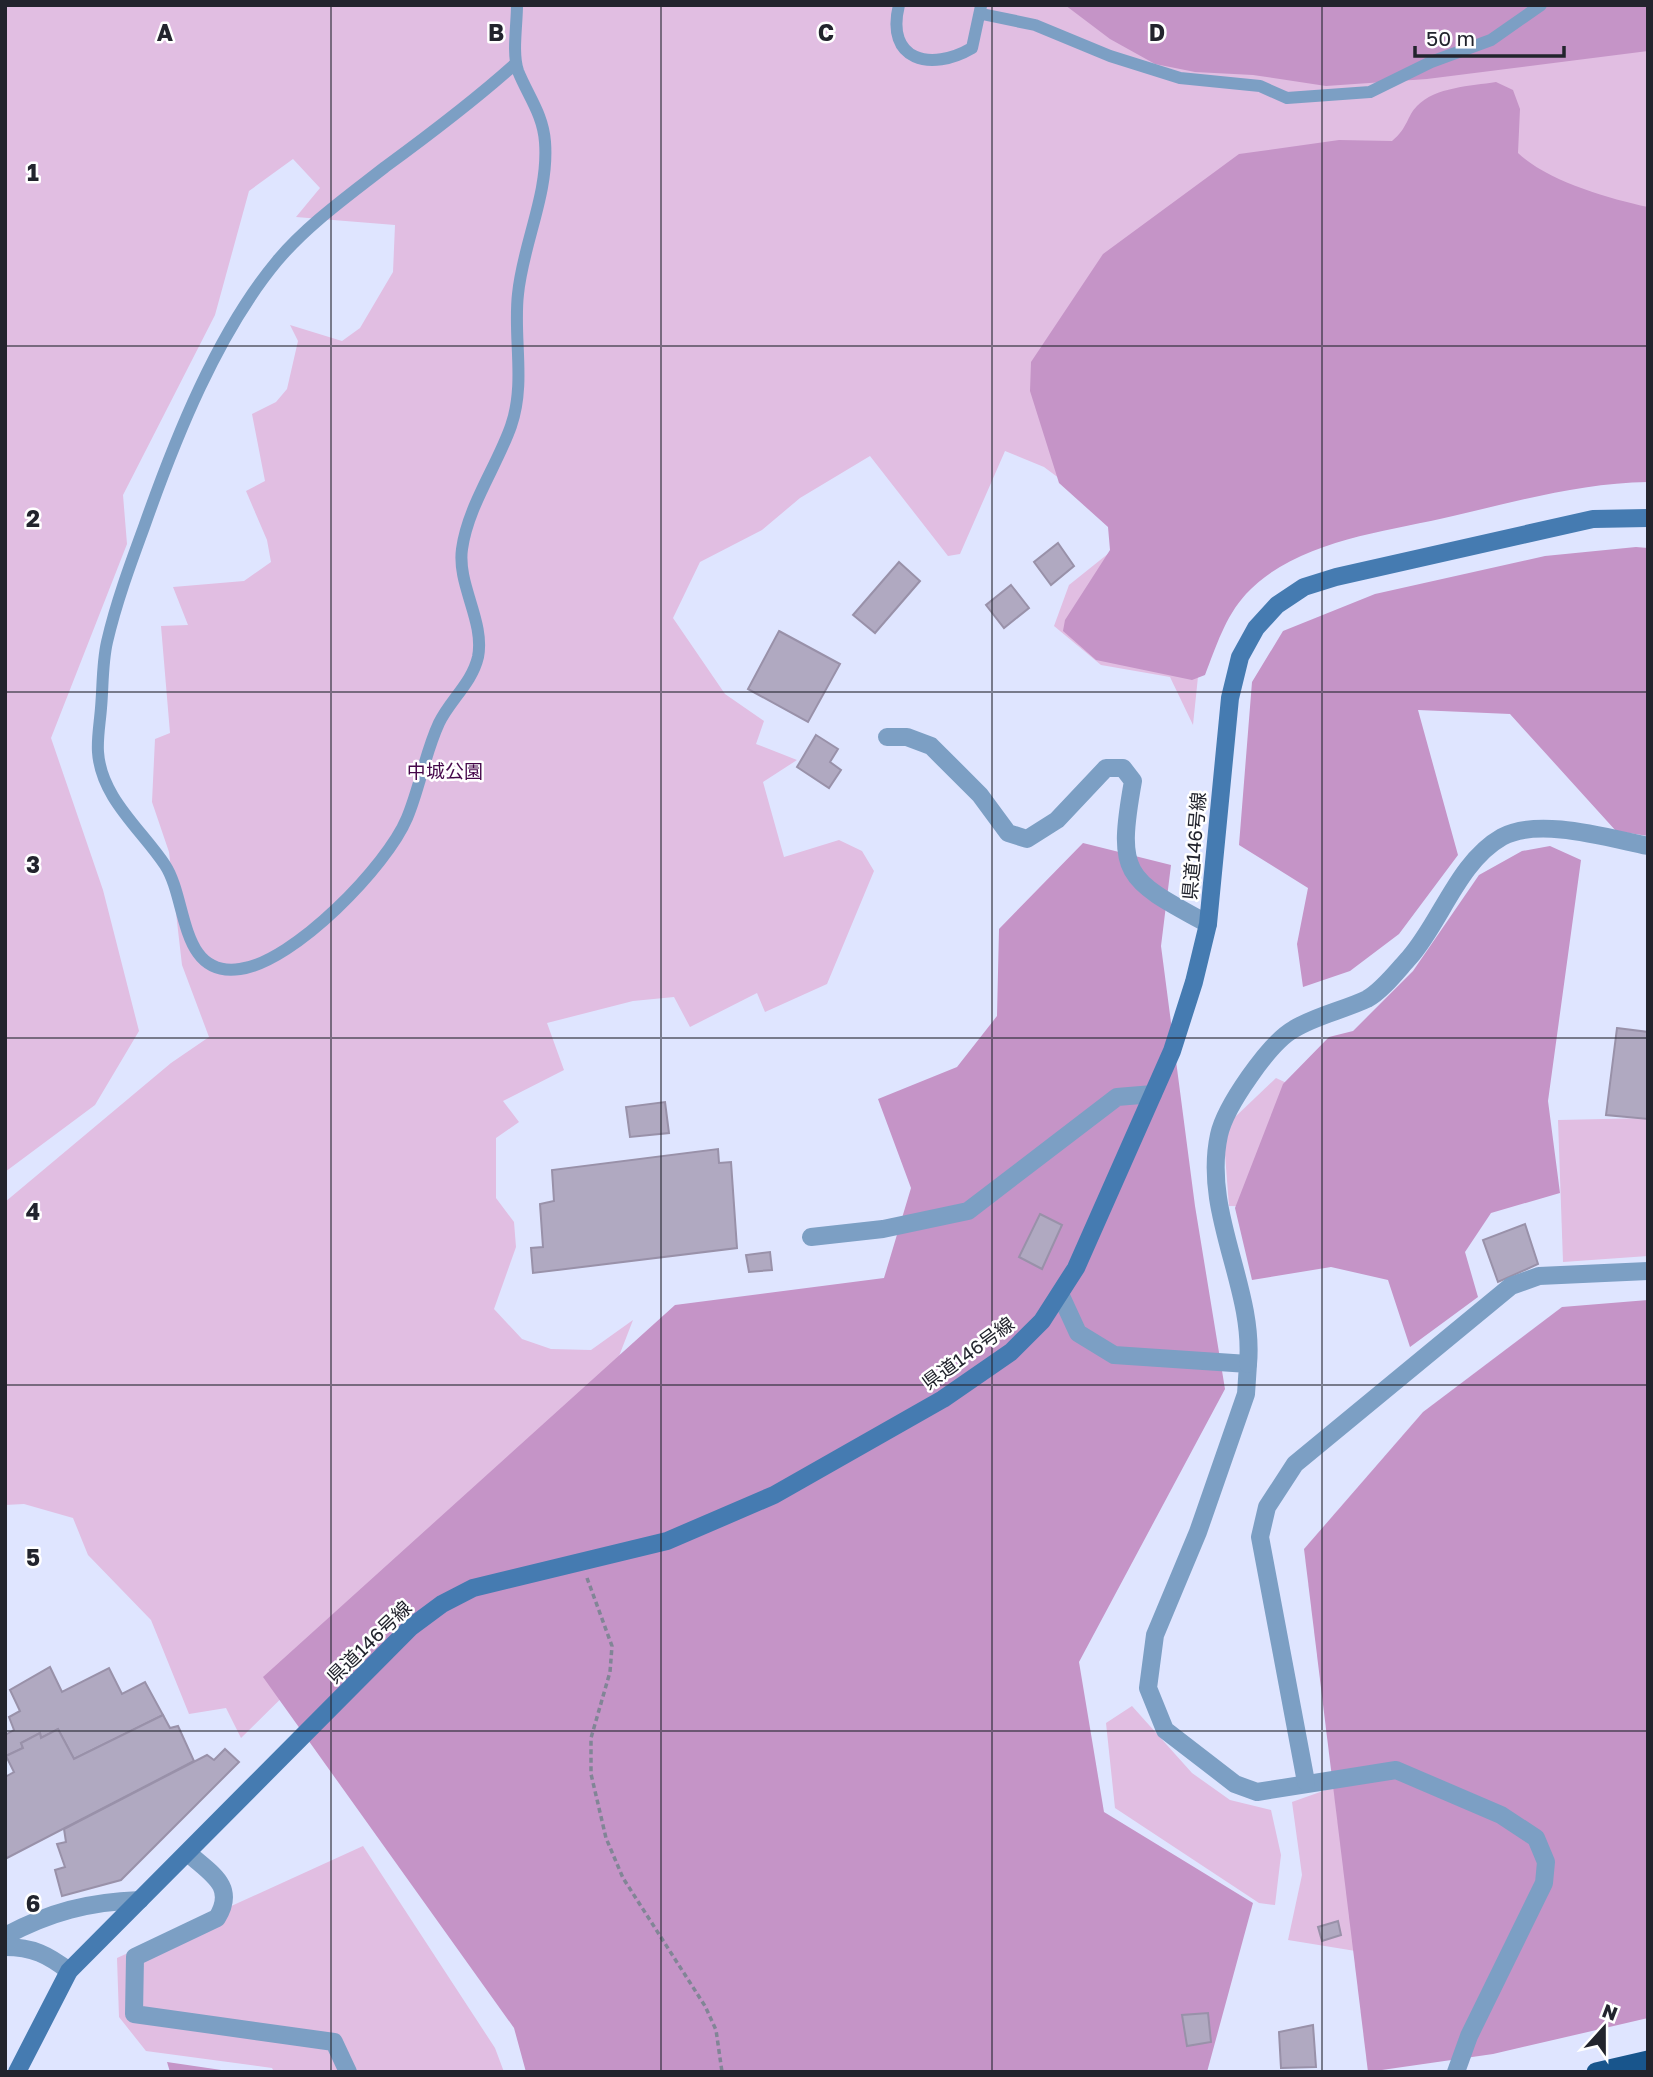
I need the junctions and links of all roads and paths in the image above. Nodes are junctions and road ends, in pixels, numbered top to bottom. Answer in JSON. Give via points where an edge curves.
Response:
{"nodes":[{"id":1,"x":517,"y":5,"type":"edge"},
{"id":2,"x":899,"y":5,"type":"edge"},
{"id":3,"x":1541,"y":5,"type":"edge"},
{"id":4,"x":981,"y":9,"type":"edge"},
{"id":5,"x":515,"y":64,"type":"junction"},
{"id":6,"x":1648,"y":518,"type":"edge"},
{"id":7,"x":887,"y":737,"type":"dead end"},
{"id":8,"x":1648,"y":846,"type":"edge"},
{"id":9,"x":1208,"y":923,"type":"junction"},
{"id":10,"x":1153,"y":1094,"type":"junction"},
{"id":11,"x":811,"y":1237,"type":"dead end"},
{"id":12,"x":1648,"y":1271,"type":"edge"},
{"id":13,"x":1061,"y":1296,"type":"junction"},
{"id":14,"x":1248,"y":1364,"type":"junction"},
{"id":15,"x":582,"y":1563,"type":"junction"},
{"id":16,"x":1306,"y":1782,"type":"junction"},
{"id":17,"x":188,"y":1853,"type":"junction"},
{"id":18,"x":140,"y":1900,"type":"junction"},
{"id":19,"x":5,"y":1936,"type":"edge"},
{"id":20,"x":5,"y":1947,"type":"edge"},
{"id":21,"x":69,"y":1972,"type":"junction"},
{"id":22,"x":1648,"y":2060,"type":"edge"},
{"id":23,"x":17,"y":2072,"type":"edge"},
{"id":24,"x":348,"y":2072,"type":"edge"},
{"id":25,"x":722,"y":2072,"type":"edge"},
{"id":26,"x":1456,"y":2072,"type":"edge"},
{"id":27,"x":1596,"y":2072,"type":"edge"}],
"edges":[{"from":1,"to":5,"type":"lane"},
{"from":2,"to":4,"type":"lane","via":[[895,21],[898,41],[911,57],[933,61],[958,57],[972,48]]},
{"from":3,"to":4,"type":"lane","via":[[1490,40],[1370,92],[1287,98],[1260,86],[1180,78]]},
{"from":5,"to":5,"type":"lane","via":[[475,100],[337,204],[277,261],[236,322],[191,405],[121,592],[105,649],[98,755],[128,820],[165,865],[177,890],[190,943],[201,960],[220,969],[243,970],[276,954],[334,912],[389,853],[406,820],[441,718],[476,665],[478,636],[461,549],[513,421],[519,361],[517,298],[544,180],[540,112]]},
{"from":6,"to":9,"type":"main road","name":"県道146号線","via":[[1593,519],[1476,544],[1336,577],[1304,587],[1278,605],[1255,628],[1240,657],[1230,698]]},
{"from":7,"to":9,"type":"street","via":[[907,737],[931,746],[981,795],[1008,833],[1027,839],[1057,820],[1106,768],[1124,768],[1133,781],[1124,832],[1124,848],[1133,871],[1146,890]]},
{"from":8,"to":14,"type":"street","via":[[1551,827],[1503,836],[1477,859],[1410,956],[1370,998],[1292,1030],[1246,1080],[1218,1137],[1217,1196],[1251,1336]]},
{"from":9,"to":10,"type":"main road","name":"県道146号線","via":[[1172,1051]]},
{"from":10,"to":11,"type":"street","via":[[1117,1097],[968,1211],[883,1229]]},
{"from":10,"to":13,"type":"main road","name":"県道146号線"},
{"from":12,"to":16,"type":"street","via":[[1539,1276],[1511,1286],[1295,1464],[1267,1507],[1260,1537]]},
{"from":13,"to":14,"type":"street","via":[[1077,1333],[1114,1355]]},
{"from":13,"to":15,"type":"main road","name":"県道146号線","via":[[1012,1352],[871,1441],[774,1494],[667,1541]]},
{"from":14,"to":16,"type":"street","via":[[1246,1394],[1198,1532],[1155,1635],[1148,1688],[1165,1730],[1235,1784],[1257,1792]]},
{"from":15,"to":17,"type":"main road","name":"県道146号線","via":[[473,1588],[442,1604],[411,1627]]},
{"from":15,"to":25,"type":"path","via":[[612,1646],[610,1672],[591,1738],[591,1774],[606,1838],[623,1878],[705,2006],[716,2030]]},
{"from":16,"to":26,"type":"street","via":[[1396,1770],[1500,1815],[1536,1838],[1546,1862],[1544,1883]]},
{"from":17,"to":18,"type":"main road","name":"県道146号線"},
{"from":17,"to":24,"type":"street","via":[[219,1881],[226,1895],[225,1907],[217,1918],[135,1957],[134,2014],[334,2042]]},
{"from":18,"to":19,"type":"street","via":[[104,1901],[43,1916]]},
{"from":18,"to":21,"type":"main road","name":"県道146号線"},
{"from":20,"to":21,"type":"street","via":[[27,1947],[49,1956]]},
{"from":21,"to":23,"type":"main road","name":"県道146号線"},
{"from":22,"to":27,"type":"highway"}]}
